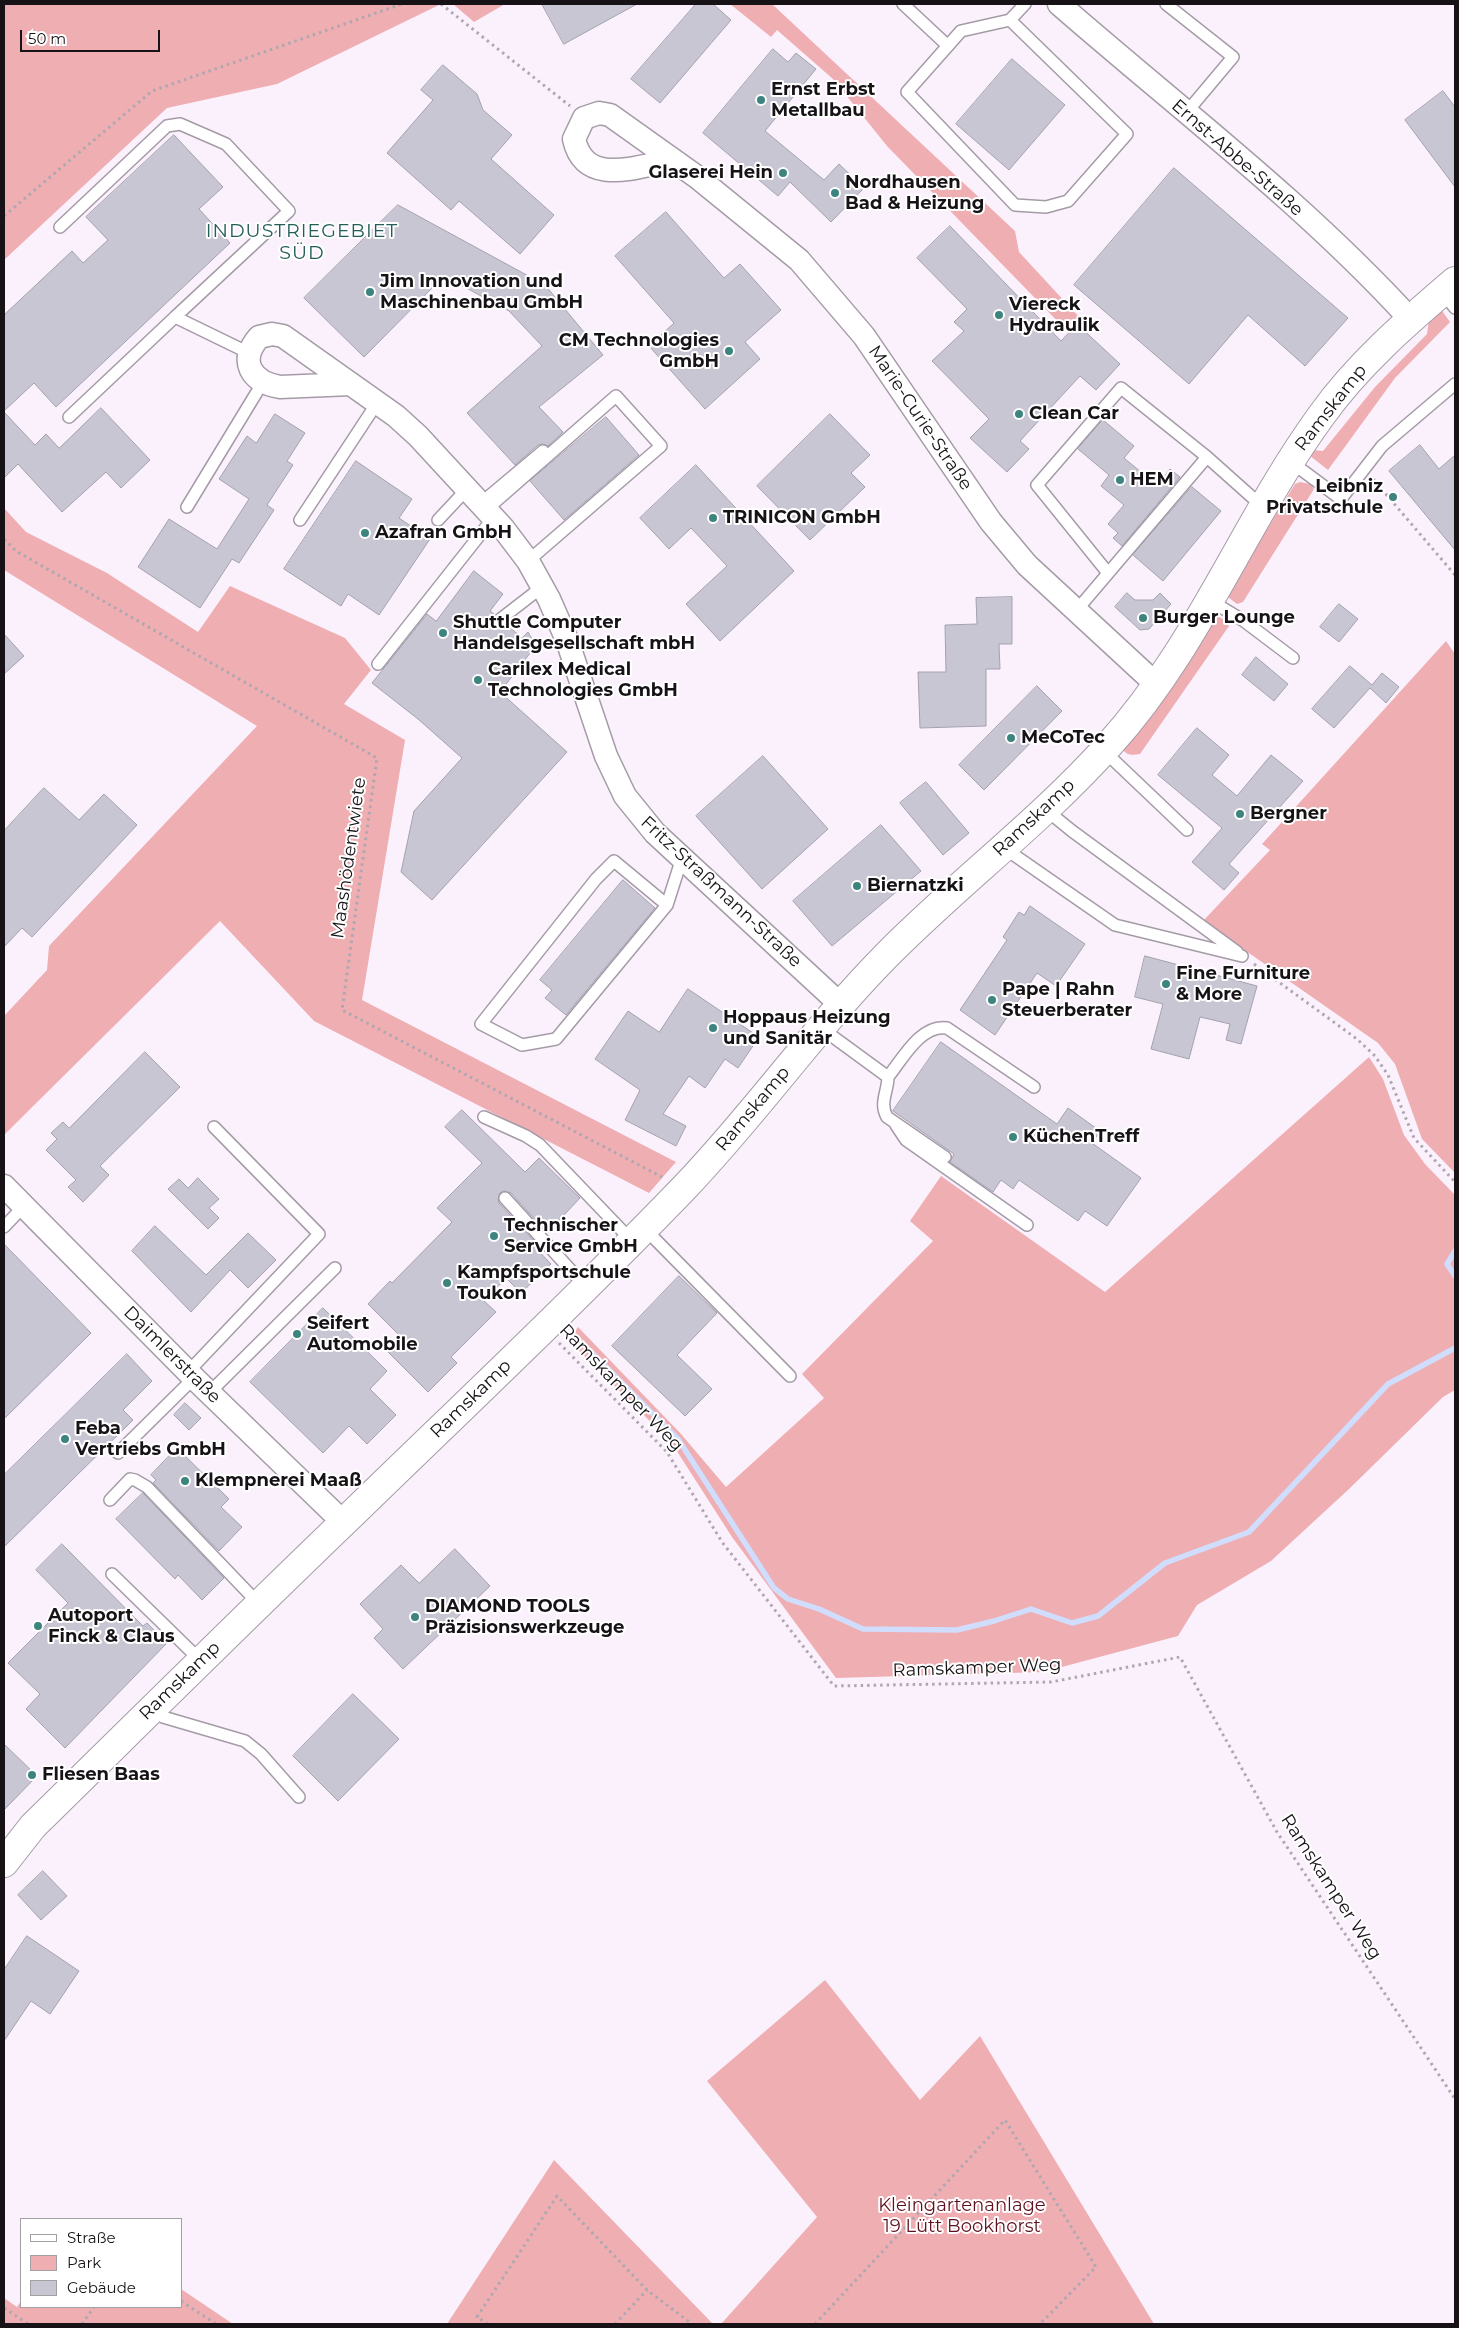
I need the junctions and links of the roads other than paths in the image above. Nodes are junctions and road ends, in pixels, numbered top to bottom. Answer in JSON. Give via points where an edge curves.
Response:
{"nodes":[{"id":1,"x":903,"y":4,"type":"edge"},
{"id":2,"x":1025,"y":4,"type":"edge"},
{"id":3,"x":1058,"y":4,"type":"edge"},
{"id":4,"x":1166,"y":4,"type":"edge"},
{"id":5,"x":1010,"y":20,"type":"junction"},
{"id":6,"x":948,"y":46,"type":"junction"},
{"id":7,"x":1186,"y":113,"type":"junction"},
{"id":8,"x":673,"y":160,"type":"junction"},
{"id":9,"x":60,"y":226,"type":"dead end"},
{"id":10,"x":1451,"y":294,"type":"edge"},
{"id":11,"x":175,"y":317,"type":"junction"},
{"id":12,"x":1410,"y":319,"type":"junction"},
{"id":13,"x":249,"y":353,"type":"junction"},
{"id":14,"x":263,"y":382,"type":"junction"},
{"id":15,"x":350,"y":384,"type":"junction"},
{"id":16,"x":1455,"y":384,"type":"edge"},
{"id":17,"x":620,"y":386,"type":"dead end"},
{"id":18,"x":377,"y":403,"type":"junction"},
{"id":19,"x":68,"y":418,"type":"dead end"},
{"id":20,"x":1207,"y":457,"type":"junction"},
{"id":21,"x":1291,"y":462,"type":"junction"},
{"id":22,"x":482,"y":504,"type":"junction"},
{"id":23,"x":187,"y":507,"type":"dead end"},
{"id":24,"x":1264,"y":507,"type":"junction"},
{"id":25,"x":300,"y":520,"type":"dead end"},
{"id":26,"x":438,"y":520,"type":"dead end"},
{"id":27,"x":528,"y":561,"type":"junction"},
{"id":28,"x":1108,"y":573,"type":"junction"},
{"id":29,"x":542,"y":587,"type":"junction"},
{"id":30,"x":1211,"y":601,"type":"junction"},
{"id":31,"x":1076,"y":611,"type":"junction"},
{"id":32,"x":498,"y":621,"type":"dead end"},
{"id":33,"x":1293,"y":658,"type":"dead end"},
{"id":34,"x":378,"y":664,"type":"dead end"},
{"id":35,"x":1158,"y":686,"type":"junction"},
{"id":36,"x":1104,"y":751,"type":"junction"},
{"id":37,"x":1046,"y":809,"type":"junction"},
{"id":38,"x":1187,"y":830,"type":"dead end"},
{"id":39,"x":1003,"y":847,"type":"junction"},
{"id":40,"x":682,"y":858,"type":"junction"},
{"id":41,"x":667,"y":905,"type":"junction"},
{"id":42,"x":840,"y":1004,"type":"junction"},
{"id":43,"x":820,"y":1028,"type":"junction"},
{"id":44,"x":888,"y":1077,"type":"junction"},
{"id":45,"x":1034,"y":1087,"type":"dead end"},
{"id":46,"x":484,"y":1117,"type":"dead end"},
{"id":47,"x":894,"y":1122,"type":"junction"},
{"id":48,"x":214,"y":1127,"type":"dead end"},
{"id":49,"x":945,"y":1157,"type":"dead end"},
{"id":50,"x":4,"y":1186,"type":"edge"},
{"id":51,"x":505,"y":1198,"type":"dead end"},
{"id":52,"x":24,"y":1206,"type":"junction"},
{"id":53,"x":1027,"y":1225,"type":"dead end"},
{"id":54,"x":4,"y":1226,"type":"edge"},
{"id":55,"x":638,"y":1234,"type":"junction"},
{"id":56,"x":335,"y":1268,"type":"dead end"},
{"id":57,"x":586,"y":1287,"type":"junction"},
{"id":58,"x":790,"y":1376,"type":"dead end"},
{"id":59,"x":197,"y":1381,"type":"junction"},
{"id":60,"x":118,"y":1453,"type":"dead end"},
{"id":61,"x":110,"y":1500,"type":"dead end"},
{"id":62,"x":343,"y":1522,"type":"junction"},
{"id":63,"x":112,"y":1574,"type":"dead end"},
{"id":64,"x":259,"y":1604,"type":"junction"},
{"id":65,"x":201,"y":1661,"type":"junction"},
{"id":66,"x":151,"y":1710,"type":"junction"},
{"id":67,"x":299,"y":1797,"type":"dead end"},
{"id":68,"x":4,"y":1863,"type":"edge"}],
"edges":[{"from":1,"to":6,"type":"lane"},
{"from":2,"to":5,"type":"lane"},
{"from":3,"to":7,"type":"street","name":"Ernst-Abbe-Straße"},
{"from":4,"to":7,"type":"lane","via":[[1233,56]]},
{"from":5,"to":6,"type":"lane","via":[[961,31]]},
{"from":5,"to":6,"type":"lane","via":[[1127,134],[1068,201],[1046,207],[1015,205],[907,92]]},
{"from":7,"to":12,"type":"street","name":"Ernst-Abbe-Straße","via":[[1287,200]]},
{"from":8,"to":8,"type":"street","name":"Marie-Curie-Straße","via":[[610,115],[599,113],[584,118],[574,139],[586,163],[597,169]]},
{"from":8,"to":31,"type":"street","name":"Marie-Curie-Straße","via":[[762,229],[822,286],[864,336],[991,522],[1027,565]]},
{"from":9,"to":11,"type":"lane","via":[[167,126],[180,124],[226,144],[289,211]]},
{"from":10,"to":12,"type":"street","name":"Ramskamp"},
{"from":11,"to":13,"type":"lane"},
{"from":11,"to":19,"type":"lane"},
{"from":12,"to":21,"type":"street","name":"Ramskamp","via":[[1364,364]]},
{"from":13,"to":14,"type":"street","via":[[250,370]]},
{"from":13,"to":15,"type":"street","name":"Fritz-Straßmann-Straße","via":[[259,337],[279,334]]},
{"from":14,"to":15,"type":"street","via":[[280,387]]},
{"from":14,"to":23,"type":"lane"},
{"from":15,"to":18,"type":"street","name":"Fritz-Straßmann-Straße"},
{"from":16,"to":21,"type":"lane","via":[[1382,446],[1341,499]]},
{"from":17,"to":22,"type":"lane"},
{"from":18,"to":22,"type":"street","name":"Fritz-Straßmann-Straße","via":[[418,436]]},
{"from":18,"to":25,"type":"lane"},
{"from":20,"to":24,"type":"lane"},
{"from":20,"to":28,"type":"lane"},
{"from":20,"to":28,"type":"lane","via":[[1121,388],[1037,485]]},
{"from":21,"to":24,"type":"street","name":"Ramskamp"},
{"from":22,"to":26,"type":"lane"},
{"from":22,"to":27,"type":"street","name":"Fritz-Straßmann-Straße"},
{"from":22,"to":27,"type":"lane","via":[[616,396],[661,446]]},
{"from":22,"to":34,"type":"lane"},
{"from":24,"to":30,"type":"street","name":"Ramskamp"},
{"from":27,"to":29,"type":"street","name":"Fritz-Straßmann-Straße"},
{"from":28,"to":31,"type":"lane"},
{"from":29,"to":32,"type":"lane"},
{"from":29,"to":40,"type":"street","name":"Fritz-Straßmann-Straße","via":[[567,640],[606,756],[625,796],[655,833]]},
{"from":30,"to":33,"type":"lane"},
{"from":30,"to":35,"type":"street","name":"Ramskamp"},
{"from":31,"to":35,"type":"street","name":"Marie-Curie-Straße"},
{"from":35,"to":36,"type":"street","name":"Ramskamp"},
{"from":36,"to":37,"type":"street","name":"Ramskamp"},
{"from":36,"to":38,"type":"lane"},
{"from":37,"to":39,"type":"street","name":"Ramskamp"},
{"from":37,"to":39,"type":"lane","via":[[1072,832],[1242,956],[1115,925]]},
{"from":39,"to":42,"type":"street","name":"Ramskamp","via":[[887,955]]},
{"from":40,"to":41,"type":"lane"},
{"from":40,"to":42,"type":"street","name":"Fritz-Straßmann-Straße"},
{"from":41,"to":41,"type":"lane","via":[[556,1039],[522,1045],[481,1024],[596,879],[614,861]]},
{"from":42,"to":43,"type":"street","name":"Ramskamp"},
{"from":43,"to":44,"type":"lane"},
{"from":43,"to":55,"type":"street","name":"Ramskamp","via":[[728,1140]]},
{"from":44,"to":45,"type":"lane","via":[[912,1046],[928,1030],[938,1027],[948,1028]]},
{"from":44,"to":47,"type":"lane","via":[[883,1110]]},
{"from":46,"to":55,"type":"lane","via":[[540,1145]]},
{"from":47,"to":49,"type":"lane"},
{"from":47,"to":53,"type":"lane","via":[[906,1140]]},
{"from":48,"to":59,"type":"lane","via":[[319,1234]]},
{"from":50,"to":52,"type":"street","name":"Daimlerstraße"},
{"from":51,"to":57,"type":"lane"},
{"from":52,"to":54,"type":"lane"},
{"from":52,"to":59,"type":"street","name":"Daimlerstraße"},
{"from":55,"to":57,"type":"street","name":"Ramskamp"},
{"from":55,"to":58,"type":"lane"},
{"from":56,"to":59,"type":"lane"},
{"from":57,"to":62,"type":"street","name":"Ramskamp"},
{"from":59,"to":60,"type":"lane"},
{"from":59,"to":62,"type":"street","name":"Daimlerstraße"},
{"from":61,"to":64,"type":"lane","via":[[130,1479],[148,1487]]},
{"from":62,"to":64,"type":"street","name":"Ramskamp"},
{"from":63,"to":65,"type":"lane"},
{"from":64,"to":65,"type":"street","name":"Ramskamp"},
{"from":65,"to":66,"type":"street","name":"Ramskamp"},
{"from":66,"to":67,"type":"lane","via":[[179,1722],[246,1741]]},
{"from":66,"to":68,"type":"street","name":"Ramskamp","via":[[33,1826]]}]}
